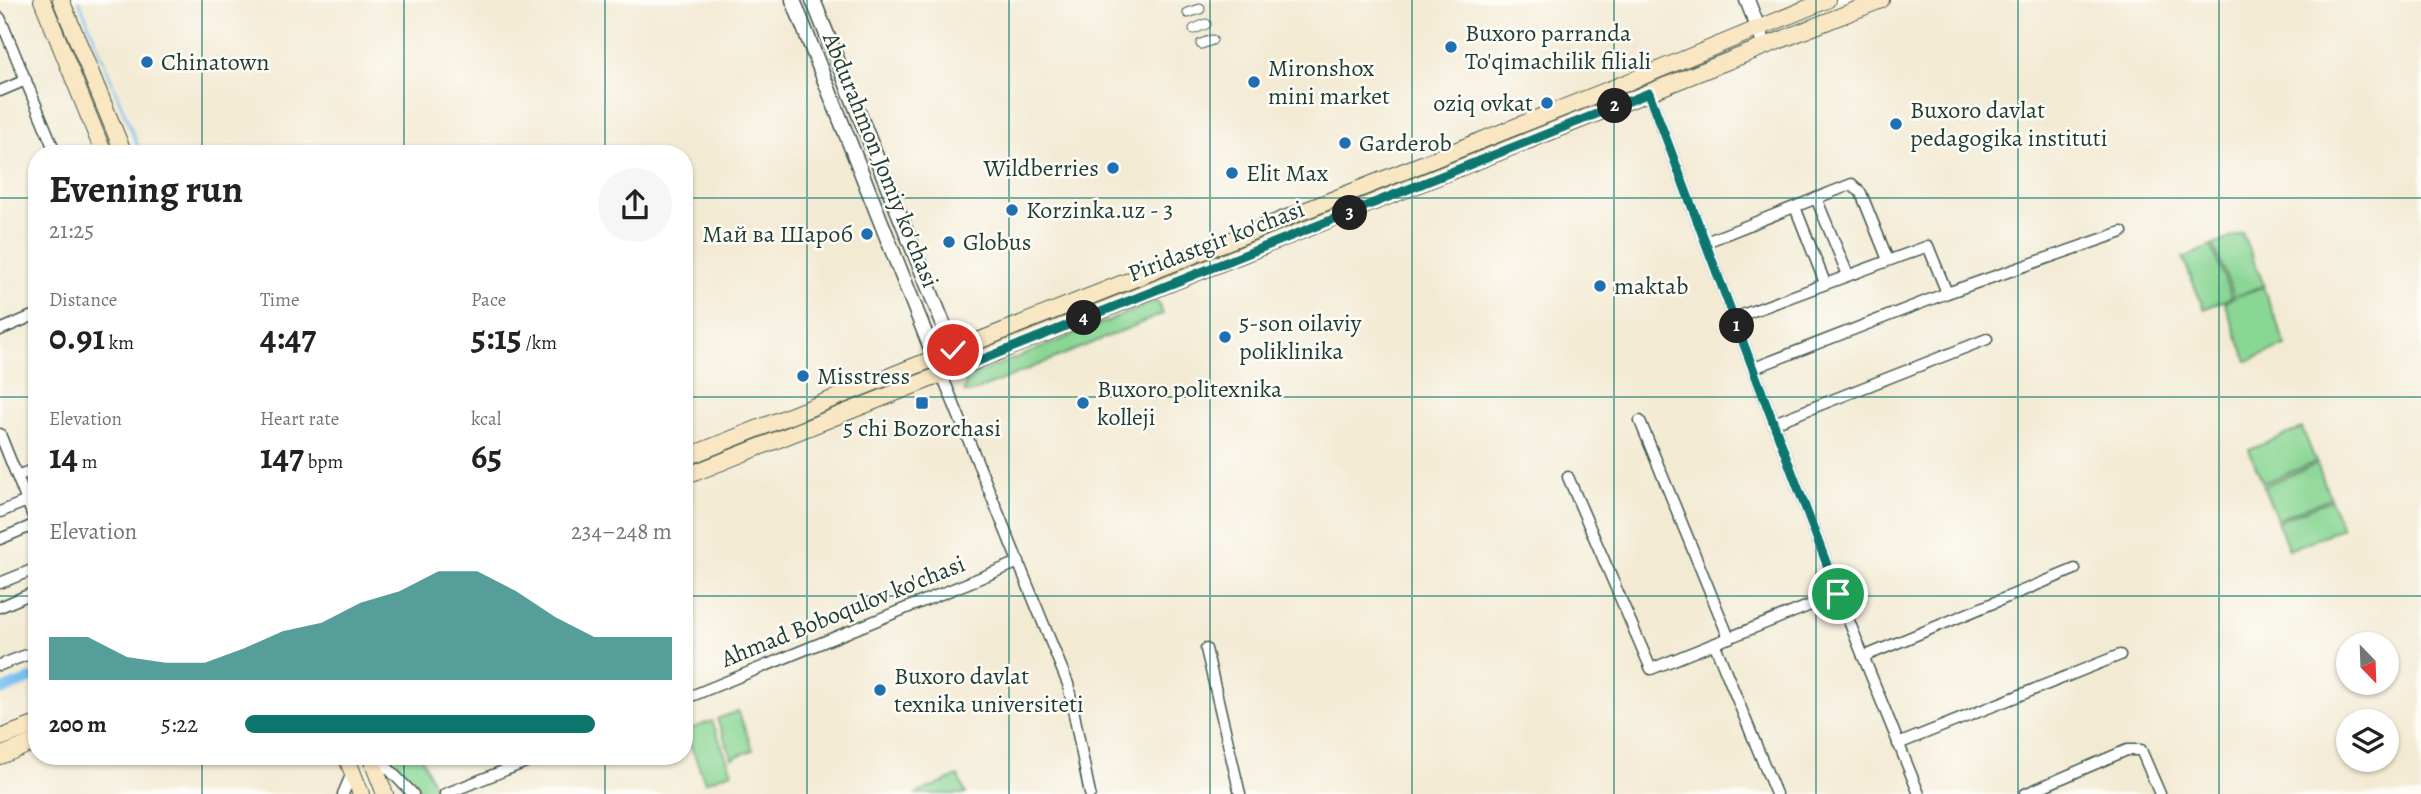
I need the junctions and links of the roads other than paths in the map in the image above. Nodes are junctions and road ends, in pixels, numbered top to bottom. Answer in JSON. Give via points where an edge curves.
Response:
{"nodes":[{"id":1,"x":42,"y":0,"type":"edge"},
{"id":2,"x":61,"y":0,"type":"edge"},
{"id":3,"x":793,"y":0,"type":"edge"},
{"id":4,"x":813,"y":0,"type":"edge"},
{"id":5,"x":1747,"y":0,"type":"edge"},
{"id":6,"x":1826,"y":0,"type":"edge"},
{"id":7,"x":1881,"y":0,"type":"edge"},
{"id":8,"x":1200,"y":9,"type":"dead end"},
{"id":9,"x":1188,"y":13,"type":"dead end"},
{"id":10,"x":0,"y":18,"type":"edge"},
{"id":11,"x":1206,"y":24,"type":"dead end"},
{"id":12,"x":1758,"y":28,"type":"junction"},
{"id":13,"x":1194,"y":29,"type":"dead end"},
{"id":14,"x":1212,"y":40,"type":"dead end"},
{"id":15,"x":1201,"y":44,"type":"dead end"},
{"id":16,"x":1765,"y":46,"type":"junction"},
{"id":17,"x":26,"y":80,"type":"junction"},
{"id":18,"x":0,"y":91,"type":"edge"},
{"id":19,"x":1649,"y":93,"type":"junction"},
{"id":20,"x":52,"y":145,"type":"edge"},
{"id":21,"x":100,"y":145,"type":"edge"},
{"id":22,"x":120,"y":145,"type":"edge"},
{"id":23,"x":1816,"y":198,"type":"junction"},
{"id":24,"x":1795,"y":206,"type":"junction"},
{"id":25,"x":2122,"y":232,"type":"dead end"},
{"id":26,"x":1706,"y":242,"type":"junction"},
{"id":27,"x":1888,"y":260,"type":"junction"},
{"id":28,"x":1847,"y":275,"type":"junction"},
{"id":29,"x":1825,"y":283,"type":"junction"},
{"id":30,"x":1947,"y":293,"type":"junction"},
{"id":31,"x":28,"y":318,"type":"edge"},
{"id":32,"x":1734,"y":318,"type":"junction"},
{"id":33,"x":0,"y":330,"type":"edge"},
{"id":34,"x":1987,"y":339,"type":"dead end"},
{"id":35,"x":953,"y":350,"type":"junction"},
{"id":36,"x":934,"y":358,"type":"junction"},
{"id":37,"x":961,"y":368,"type":"junction"},
{"id":38,"x":1754,"y":368,"type":"junction"},
{"id":39,"x":942,"y":375,"type":"junction"},
{"id":40,"x":1640,"y":421,"type":"dead end"},
{"id":41,"x":1774,"y":423,"type":"junction"},
{"id":42,"x":1,"y":440,"type":"edge"},
{"id":43,"x":693,"y":453,"type":"edge"},
{"id":44,"x":12,"y":463,"type":"junction"},
{"id":45,"x":0,"y":468,"type":"edge"},
{"id":46,"x":28,"y":472,"type":"edge"},
{"id":47,"x":693,"y":473,"type":"edge"},
{"id":48,"x":17,"y":476,"type":"junction"},
{"id":49,"x":1568,"y":477,"type":"dead end"},
{"id":50,"x":27,"y":501,"type":"joint"},
{"id":51,"x":0,"y":512,"type":"edge"},
{"id":52,"x":28,"y":528,"type":"edge"},
{"id":53,"x":0,"y":539,"type":"edge"},
{"id":54,"x":1018,"y":562,"type":"junction"},
{"id":55,"x":2075,"y":569,"type":"dead end"},
{"id":56,"x":28,"y":572,"type":"edge"},
{"id":57,"x":0,"y":583,"type":"edge"},
{"id":58,"x":1838,"y":594,"type":"junction"},
{"id":59,"x":28,"y":595,"type":"edge"},
{"id":60,"x":0,"y":607,"type":"edge"},
{"id":61,"x":1729,"y":638,"type":"junction"},
{"id":62,"x":1715,"y":645,"type":"junction"},
{"id":63,"x":1206,"y":649,"type":"dead end"},
{"id":64,"x":28,"y":654,"type":"edge"},
{"id":65,"x":2120,"y":655,"type":"dead end"},
{"id":66,"x":1863,"y":657,"type":"junction"},
{"id":67,"x":0,"y":665,"type":"edge"},
{"id":68,"x":693,"y":695,"type":"edge"},
{"id":69,"x":28,"y":727,"type":"edge"},
{"id":70,"x":0,"y":738,"type":"edge"},
{"id":71,"x":1898,"y":744,"type":"junction"},
{"id":72,"x":28,"y":745,"type":"edge"},
{"id":73,"x":0,"y":756,"type":"edge"},
{"id":74,"x":349,"y":765,"type":"edge"},
{"id":75,"x":374,"y":765,"type":"edge"},
{"id":76,"x":385,"y":765,"type":"edge"},
{"id":77,"x":518,"y":765,"type":"edge"},
{"id":78,"x":352,"y":773,"type":"junction"},
{"id":79,"x":343,"y":794,"type":"edge"},
{"id":80,"x":361,"y":794,"type":"edge"},
{"id":81,"x":385,"y":794,"type":"edge"},
{"id":82,"x":414,"y":794,"type":"edge"},
{"id":83,"x":445,"y":794,"type":"edge"},
{"id":84,"x":1090,"y":794,"type":"edge"},
{"id":85,"x":1240,"y":794,"type":"edge"},
{"id":86,"x":1776,"y":794,"type":"edge"},
{"id":87,"x":1919,"y":794,"type":"edge"},
{"id":88,"x":2025,"y":794,"type":"edge"},
{"id":89,"x":2160,"y":794,"type":"edge"}],
"edges":[{"from":1,"to":21,"type":"main road"},
{"from":2,"to":22,"type":"main road"},
{"from":3,"to":36,"type":"street","name":"Abdurahmon Jomiy ko'chasi"},
{"from":4,"to":35,"type":"street","name":"Abdurahmon Jomiy ko'chasi"},
{"from":5,"to":12,"type":"street"},
{"from":6,"to":12,"type":"main road","name":"Piridastgir ko'chasi"},
{"from":7,"to":16,"type":"main road","name":"Piridastgir ko'chasi"},
{"from":8,"to":9,"type":"street"},
{"from":10,"to":17,"type":"street"},
{"from":11,"to":13,"type":"street"},
{"from":12,"to":16,"type":"street"},
{"from":12,"to":35,"type":"main road","name":"Piridastgir ko'chasi"},
{"from":14,"to":15,"type":"street"},
{"from":16,"to":19,"type":"main road","name":"Piridastgir ko'chasi"},
{"from":17,"to":18,"type":"street"},
{"from":17,"to":20,"type":"street"},
{"from":19,"to":26,"type":"street"},
{"from":19,"to":37,"type":"main road","name":"Piridastgir ko'chasi"},
{"from":23,"to":24,"type":"street"},
{"from":23,"to":27,"type":"street","via":[[1852,184],[1858,188]]},
{"from":23,"to":28,"type":"street"},
{"from":24,"to":26,"type":"street"},
{"from":24,"to":29,"type":"street"},
{"from":25,"to":30,"type":"street"},
{"from":26,"to":32,"type":"street"},
{"from":27,"to":28,"type":"street"},
{"from":27,"to":30,"type":"street","via":[[1928,246]]},
{"from":28,"to":29,"type":"street"},
{"from":29,"to":32,"type":"street"},
{"from":30,"to":38,"type":"street"},
{"from":31,"to":33,"type":"street"},
{"from":32,"to":38,"type":"street"},
{"from":34,"to":41,"type":"street"},
{"from":35,"to":36,"type":"main road","name":"Piridastgir ko'chasi"},
{"from":35,"to":37,"type":"street","name":"Abdurahmon Jomiy ko'chasi"},
{"from":36,"to":39,"type":"street","name":"Abdurahmon Jomiy ko'chasi"},
{"from":36,"to":43,"type":"main road","name":"Piridastgir ko'chasi"},
{"from":37,"to":39,"type":"main road","name":"Piridastgir ko'chasi"},
{"from":38,"to":41,"type":"street"},
{"from":39,"to":47,"type":"main road","name":"Piridastgir ko'chasi"},
{"from":39,"to":54,"type":"street"},
{"from":40,"to":61,"type":"street"},
{"from":41,"to":58,"type":"street"},
{"from":42,"to":44,"type":"street"},
{"from":44,"to":45,"type":"street"},
{"from":44,"to":48,"type":"street"},
{"from":46,"to":48,"type":"street"},
{"from":48,"to":50,"type":"street"},
{"from":49,"to":62,"type":"street","via":[[1651,669]]},
{"from":50,"to":51,"type":"street"},
{"from":52,"to":53,"type":"street"},
{"from":54,"to":68,"type":"street","name":"Ahmad Boboqulov ko'chasi"},
{"from":54,"to":84,"type":"street","via":[[1068,684]]},
{"from":55,"to":66,"type":"street"},
{"from":56,"to":57,"type":"street"},
{"from":58,"to":61,"type":"street"},
{"from":58,"to":66,"type":"street"},
{"from":59,"to":60,"type":"street"},
{"from":61,"to":62,"type":"street"},
{"from":62,"to":86,"type":"street"},
{"from":63,"to":85,"type":"street"},
{"from":64,"to":67,"type":"street"},
{"from":65,"to":71,"type":"street"},
{"from":66,"to":71,"type":"street"},
{"from":69,"to":70,"type":"main road"},
{"from":71,"to":87,"type":"street"},
{"from":72,"to":73,"type":"main road"},
{"from":74,"to":78,"type":"main road"},
{"from":75,"to":81,"type":"main road"},
{"from":76,"to":82,"type":"street"},
{"from":77,"to":83,"type":"street"},
{"from":78,"to":79,"type":"street"},
{"from":78,"to":80,"type":"main road"},
{"from":88,"to":89,"type":"street","via":[[2127,750],[2141,750]]}]}
